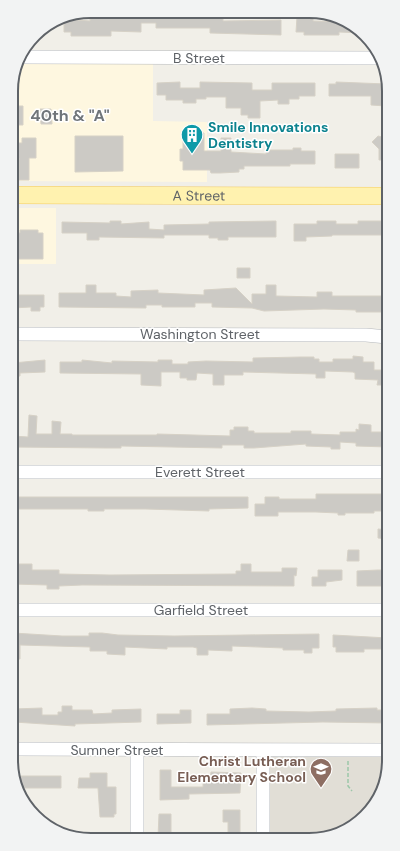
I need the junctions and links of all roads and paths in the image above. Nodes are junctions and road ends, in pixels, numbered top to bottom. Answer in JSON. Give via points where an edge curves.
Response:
{"nodes":[{"id":1,"x":27,"y":57,"type":"edge"},
{"id":2,"x":374,"y":58,"type":"edge"},
{"id":3,"x":18,"y":195,"type":"edge"},
{"id":4,"x":382,"y":196,"type":"edge"},
{"id":5,"x":18,"y":334,"type":"edge"},
{"id":6,"x":382,"y":337,"type":"edge"},
{"id":7,"x":18,"y":472,"type":"edge"},
{"id":8,"x":382,"y":472,"type":"edge"},
{"id":9,"x":18,"y":610,"type":"edge"},
{"id":10,"x":382,"y":610,"type":"edge"},
{"id":11,"x":18,"y":749,"type":"edge"},
{"id":12,"x":137,"y":750,"type":"junction"},
{"id":13,"x":263,"y":750,"type":"junction"},
{"id":14,"x":382,"y":750,"type":"edge"},
{"id":15,"x":348,"y":760,"type":"dead end"},
{"id":16,"x":352,"y":791,"type":"dead end"},
{"id":17,"x":137,"y":833,"type":"edge"},
{"id":18,"x":263,"y":833,"type":"edge"}],
"edges":[{"from":1,"to":2,"type":"street","name":"B Street"},
{"from":3,"to":4,"type":"main road","name":"A Street"},
{"from":5,"to":6,"type":"street","name":"Washington Street"},
{"from":7,"to":8,"type":"street","name":"Everett Street"},
{"from":9,"to":10,"type":"street","name":"Garfield Street"},
{"from":11,"to":12,"type":"street","name":"Sumner Street"},
{"from":12,"to":13,"type":"street","name":"Sumner Street"},
{"from":12,"to":17,"type":"street"},
{"from":13,"to":14,"type":"street","name":"Sumner Street"},
{"from":13,"to":18,"type":"street"},
{"from":15,"to":16,"type":"path","via":[[348,786]]}]}
